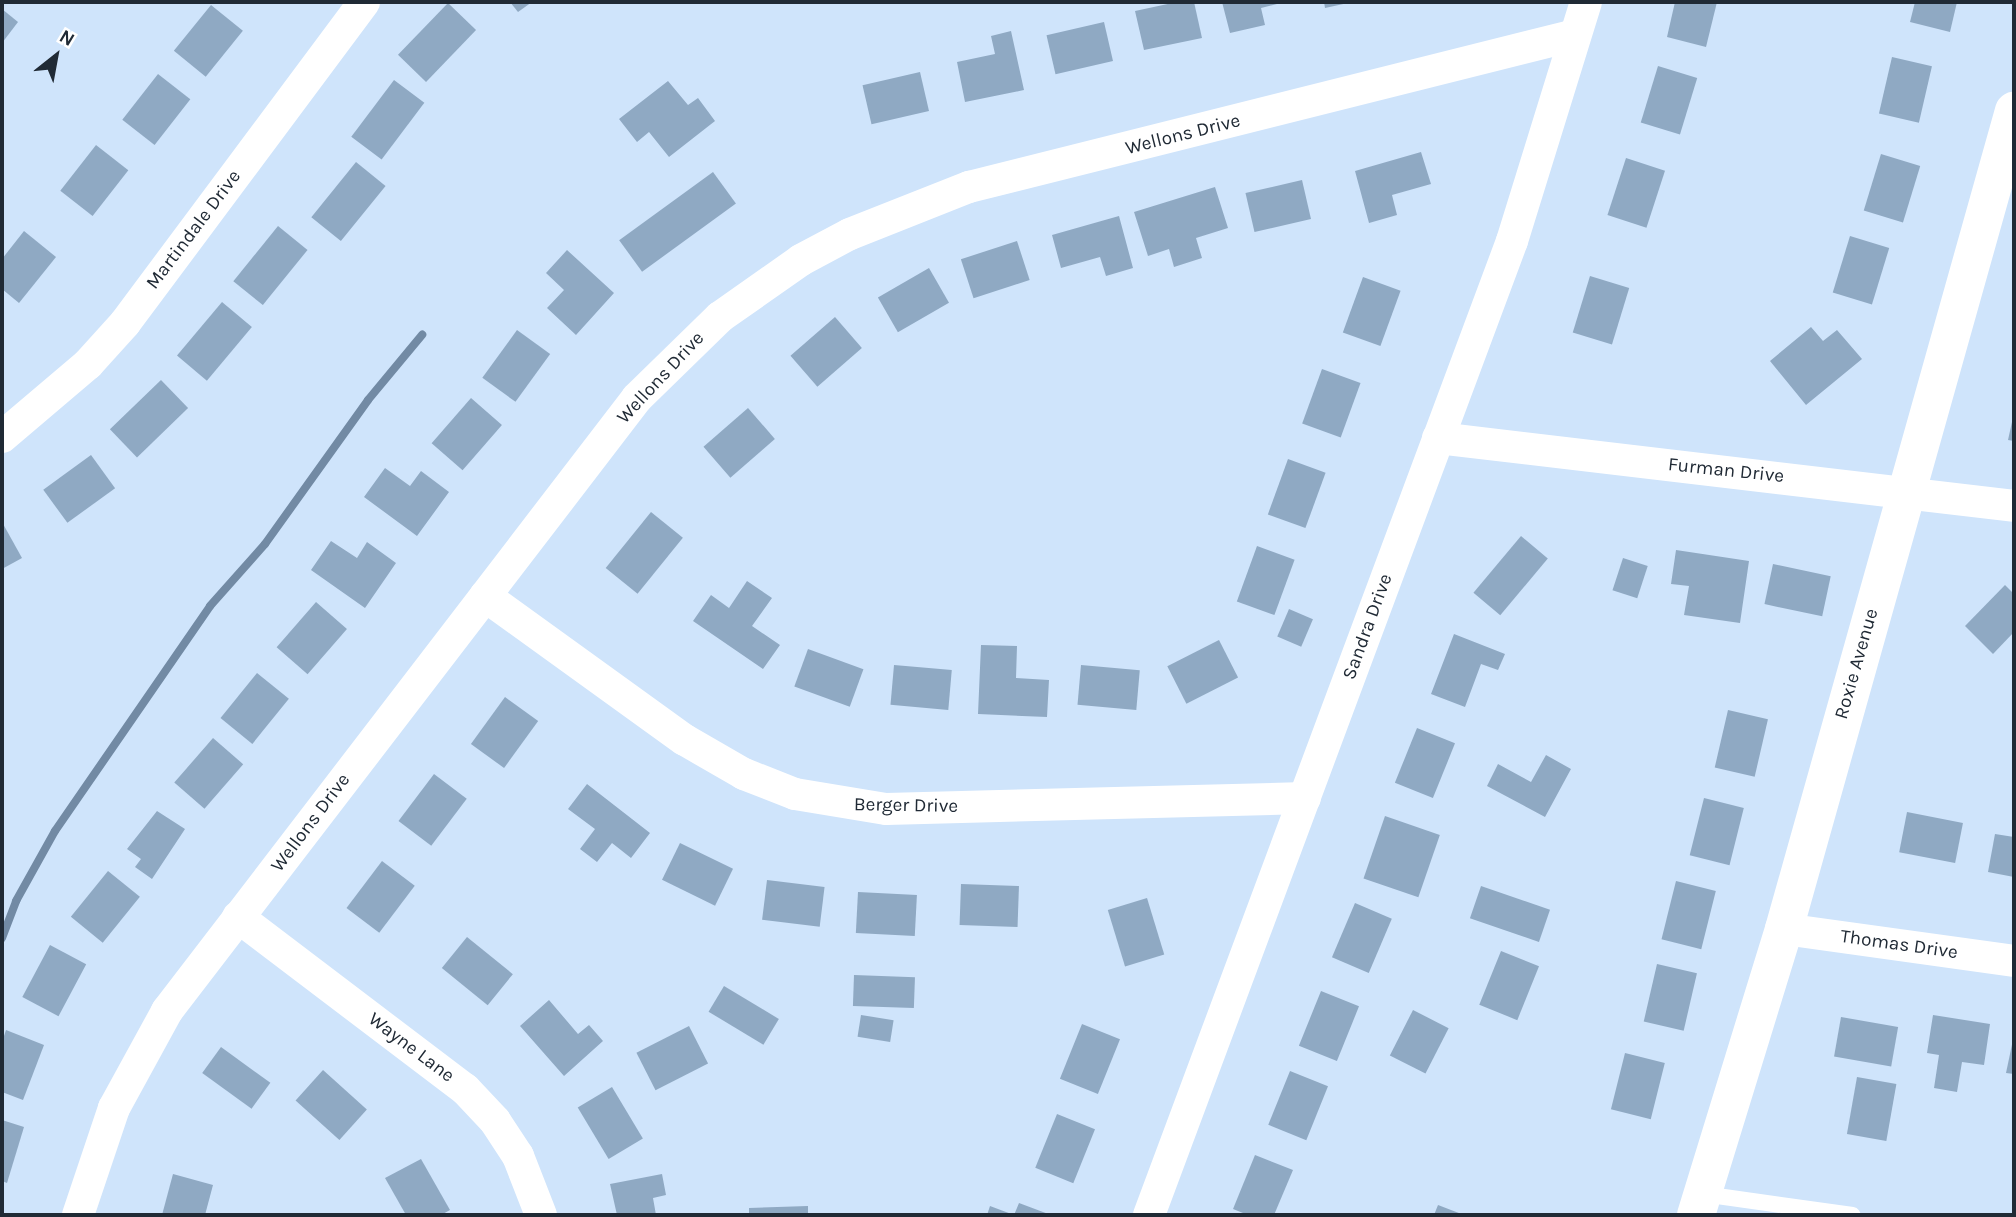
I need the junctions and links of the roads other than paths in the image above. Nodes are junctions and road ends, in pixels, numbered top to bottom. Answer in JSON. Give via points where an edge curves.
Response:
{"nodes":[{"id":1,"x":365,"y":2,"type":"edge"},
{"id":2,"x":1586,"y":2,"type":"edge"},
{"id":3,"x":1575,"y":35,"type":"junction"},
{"id":4,"x":2014,"y":111,"type":"edge"},
{"id":5,"x":2,"y":437,"type":"edge"},
{"id":6,"x":1438,"y":438,"type":"junction"},
{"id":7,"x":1906,"y":491,"type":"junction"},
{"id":8,"x":2014,"y":506,"type":"edge"},
{"id":9,"x":485,"y":596,"type":"junction"},
{"id":10,"x":1305,"y":798,"type":"junction"},
{"id":11,"x":238,"y":917,"type":"junction"},
{"id":12,"x":1784,"y":929,"type":"junction"},
{"id":13,"x":2014,"y":961,"type":"edge"},
{"id":14,"x":1699,"y":1205,"type":"edge"},
{"id":15,"x":78,"y":1215,"type":"edge"},
{"id":16,"x":541,"y":1215,"type":"edge"},
{"id":17,"x":1149,"y":1215,"type":"edge"},
{"id":18,"x":1853,"y":1215,"type":"edge"}],
"edges":[{"from":1,"to":5,"type":"street","name":"Martindale Drive","via":[[125,323],[88,364]]},
{"from":2,"to":3,"type":"street"},
{"from":3,"to":6,"type":"street","name":"Sandra Drive","via":[[1512,241]]},
{"from":3,"to":9,"type":"street","name":"Wellons Drive","via":[[970,187],[850,234],[760,287],[679,353],[637,398]]},
{"from":4,"to":7,"type":"street","name":"Roxie Avenue"},
{"from":6,"to":7,"type":"street","name":"Furman Drive"},
{"from":6,"to":10,"type":"street","name":"Sandra Drive"},
{"from":7,"to":8,"type":"street","name":"Furman Drive"},
{"from":7,"to":12,"type":"street","name":"Roxie Avenue"},
{"from":9,"to":10,"type":"street","name":"Berger Drive","via":[[685,740],[744,774],[795,794],[886,809]]},
{"from":9,"to":11,"type":"street","name":"Wellons Drive"},
{"from":10,"to":17,"type":"street","name":"Sandra Drive"},
{"from":11,"to":15,"type":"street","name":"Wellons Drive","via":[[167,1011],[135,1063],[100,1142]]},
{"from":11,"to":16,"type":"street","name":"Wayne Lane","via":[[465,1089],[495,1121],[518,1156]]},
{"from":12,"to":13,"type":"street","name":"Thomas Drive"},
{"from":12,"to":14,"type":"street","name":"Roxie Avenue"},
{"from":14,"to":18,"type":"lane"}]}
